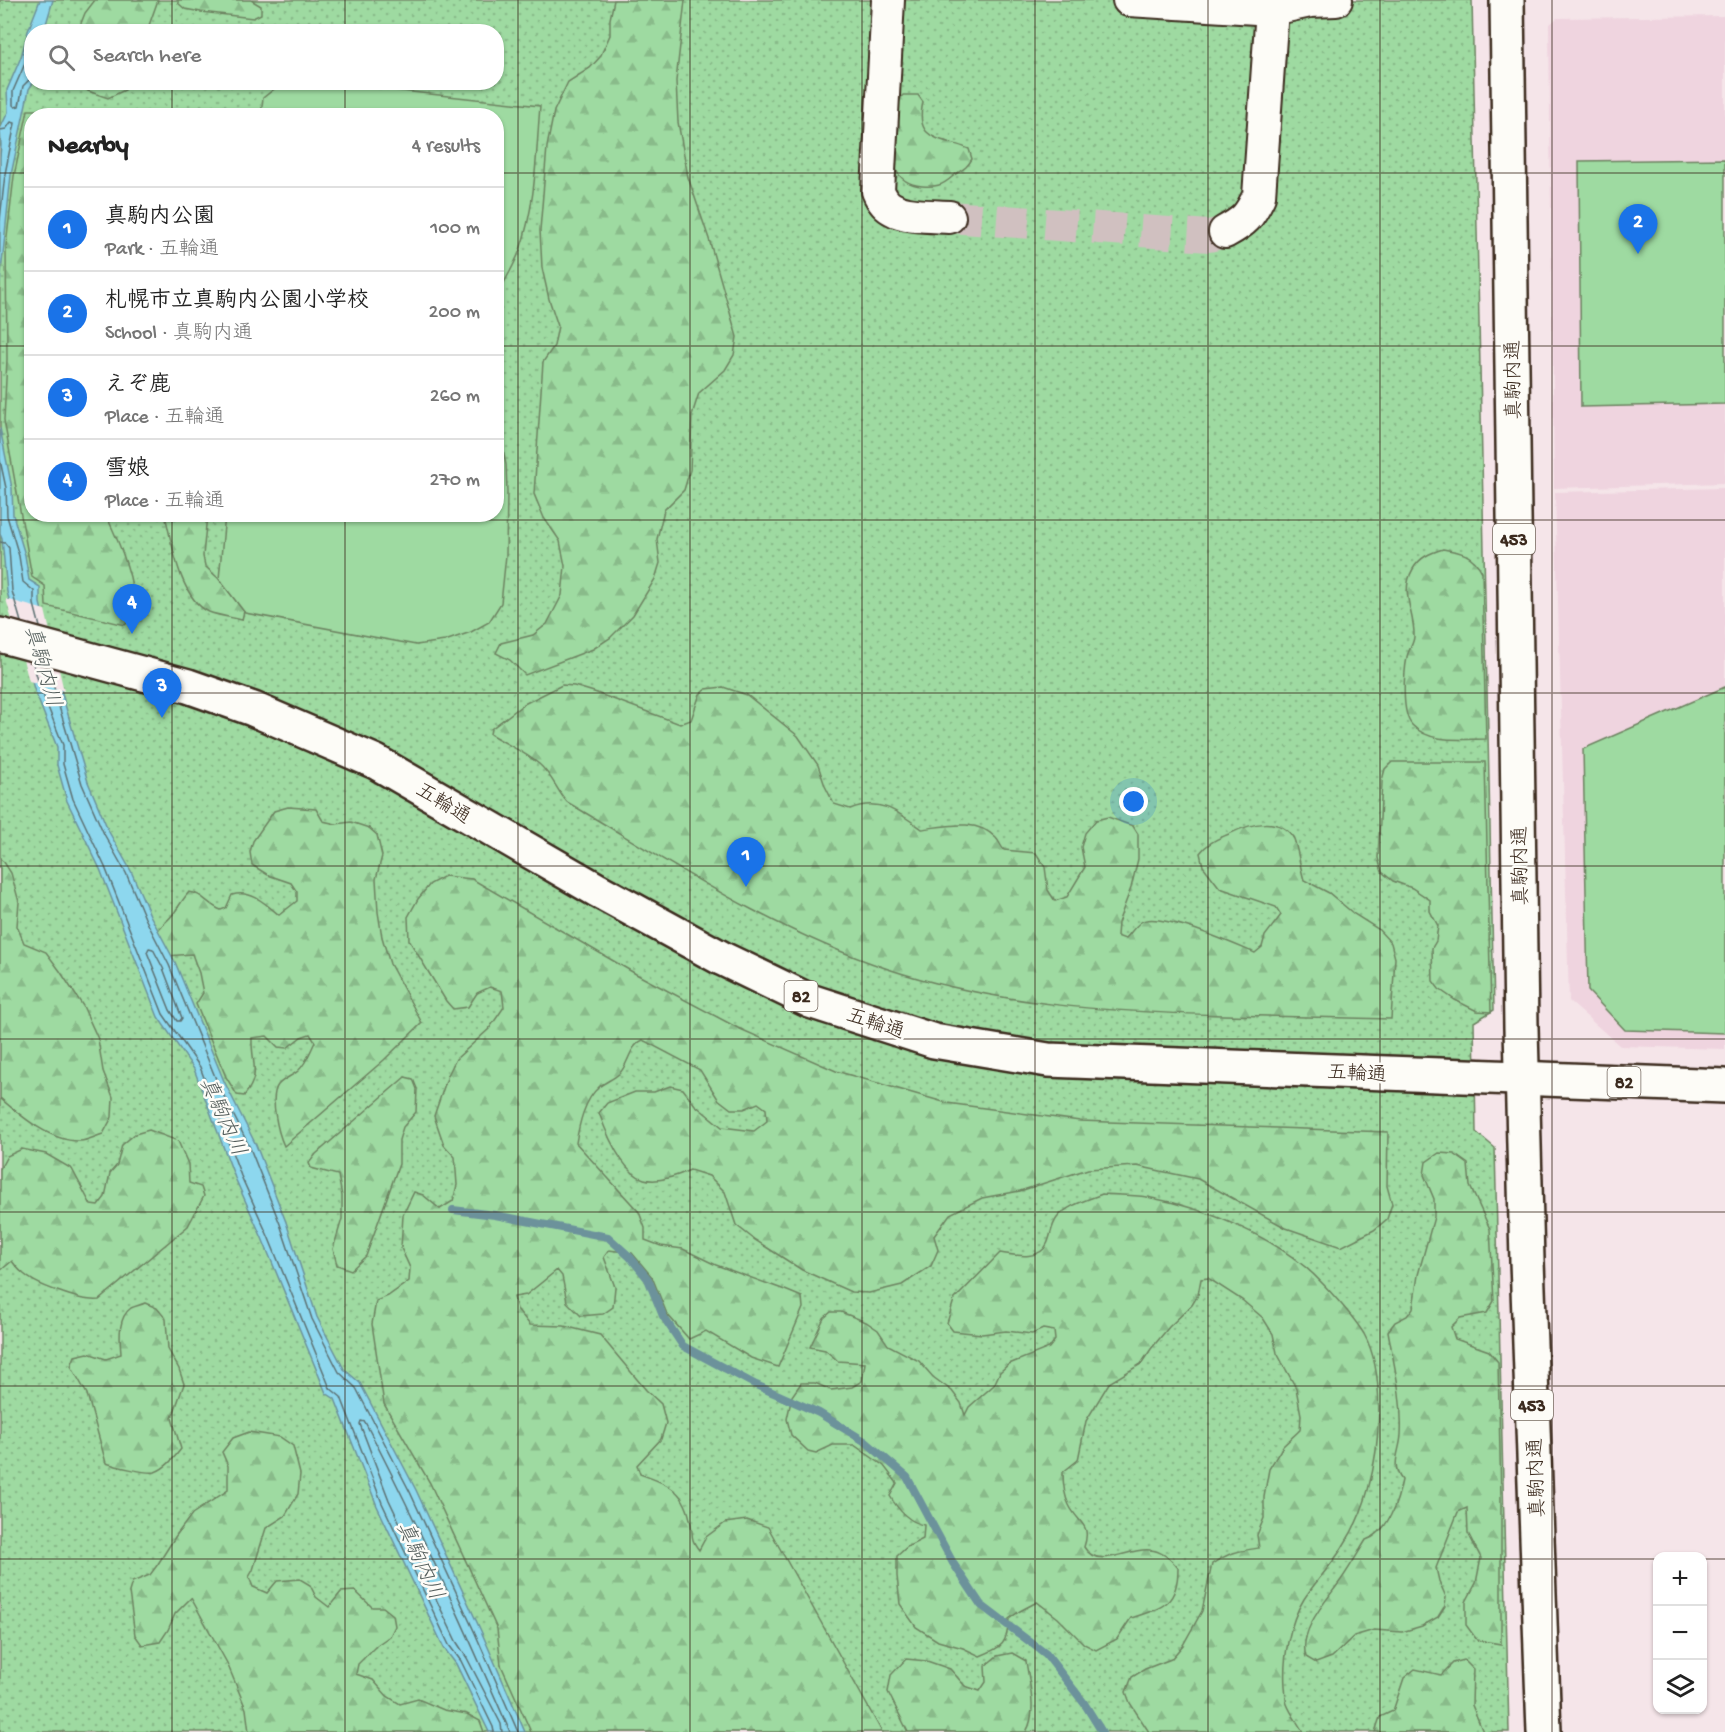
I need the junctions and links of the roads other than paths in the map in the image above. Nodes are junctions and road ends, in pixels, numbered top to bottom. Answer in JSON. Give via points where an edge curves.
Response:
{"nodes":[{"id":1,"x":888,"y":0,"type":"edge"},
{"id":2,"x":1129,"y":0,"type":"edge"},
{"id":3,"x":1336,"y":0,"type":"edge"},
{"id":4,"x":1507,"y":0,"type":"edge"},
{"id":5,"x":1272,"y":9,"type":"junction"},
{"id":6,"x":950,"y":217,"type":"tunnel mouth"},
{"id":7,"x":1225,"y":232,"type":"tunnel mouth"},
{"id":8,"x":0,"y":634,"type":"edge"},
{"id":9,"x":1522,"y":1077,"type":"junction"},
{"id":10,"x":1725,"y":1086,"type":"edge"},
{"id":11,"x":1544,"y":1732,"type":"edge"}],
"edges":[{"from":1,"to":6,"type":"lane","via":[[878,191],[892,209]]},
{"from":2,"to":5,"type":"lane"},
{"from":3,"to":5,"type":"lane"},
{"from":4,"to":9,"type":"main road","name":"真駒内通","number":"453"},
{"from":5,"to":7,"type":"lane","via":[[1259,196],[1244,221]]},
{"from":8,"to":9,"type":"main road","name":"五輪通","number":"82","via":[[188,686],[253,709],[376,762],[723,959],[810,1001],[934,1041],[1048,1060]]},
{"from":9,"to":10,"type":"main road","name":"五輪通","number":"82"},
{"from":9,"to":11,"type":"main road","name":"真駒内通","number":"453"}]}
